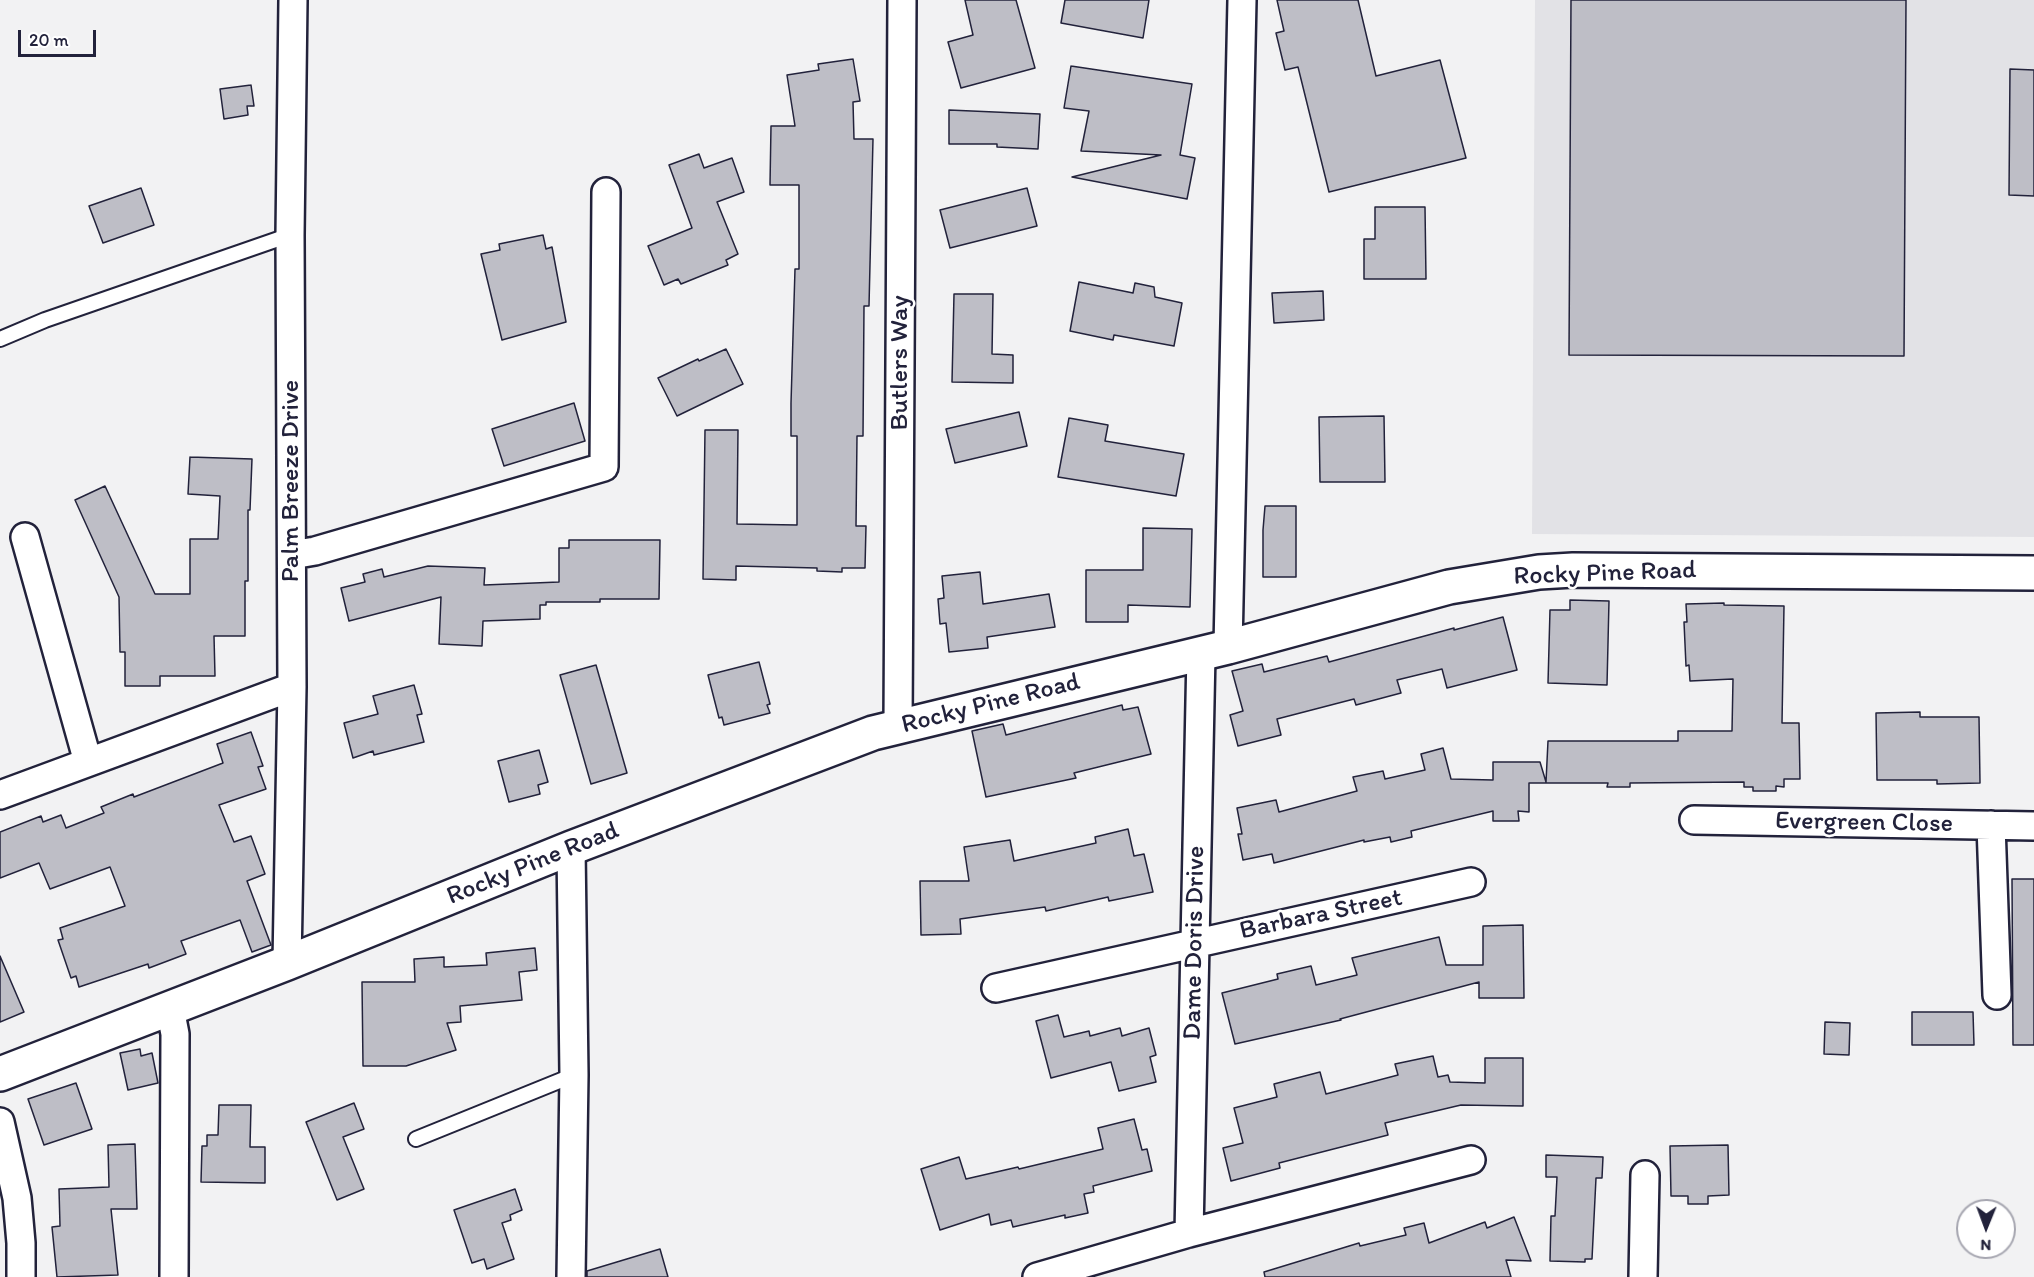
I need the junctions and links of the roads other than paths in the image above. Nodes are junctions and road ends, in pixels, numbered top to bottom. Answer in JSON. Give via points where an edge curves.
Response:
{"nodes":[{"id":1,"x":293,"y":0,"type":"edge"},
{"id":2,"x":902,"y":0,"type":"edge"},
{"id":3,"x":1242,"y":0,"type":"edge"},
{"id":4,"x":606,"y":192,"type":"dead end"},
{"id":5,"x":290,"y":235,"type":"junction"},
{"id":6,"x":0,"y":339,"type":"edge"},
{"id":7,"x":25,"y":537,"type":"dead end"},
{"id":8,"x":292,"y":555,"type":"junction"},
{"id":9,"x":2034,"y":573,"type":"edge"},
{"id":10,"x":1214,"y":650,"type":"junction"},
{"id":11,"x":292,"y":687,"type":"junction"},
{"id":12,"x":898,"y":726,"type":"junction"},
{"id":13,"x":88,"y":762,"type":"junction"},
{"id":14,"x":0,"y":795,"type":"edge"},
{"id":15,"x":1694,"y":820,"type":"dead end"},
{"id":16,"x":1990,"y":825,"type":"junction"},
{"id":17,"x":2034,"y":826,"type":"edge"},
{"id":18,"x":571,"y":848,"type":"junction"},
{"id":19,"x":1471,"y":882,"type":"dead end"},
{"id":20,"x":1194,"y":944,"type":"junction"},
{"id":21,"x":287,"y":963,"type":"junction"},
{"id":22,"x":996,"y":987,"type":"dead end"},
{"id":23,"x":1997,"y":995,"type":"dead end"},
{"id":24,"x":170,"y":1008,"type":"junction"},
{"id":25,"x":0,"y":1074,"type":"edge"},
{"id":26,"x":574,"y":1075,"type":"junction"},
{"id":27,"x":0,"y":1122,"type":"edge"},
{"id":28,"x":416,"y":1139,"type":"dead end"},
{"id":29,"x":1471,"y":1160,"type":"dead end"},
{"id":30,"x":1645,"y":1175,"type":"dead end"},
{"id":31,"x":1189,"y":1233,"type":"junction"},
{"id":32,"x":21,"y":1277,"type":"edge"},
{"id":33,"x":174,"y":1277,"type":"edge"},
{"id":34,"x":571,"y":1277,"type":"edge"},
{"id":35,"x":1037,"y":1277,"type":"edge"},
{"id":36,"x":1643,"y":1277,"type":"edge"}],
"edges":[{"from":1,"to":5,"type":"street","name":"Palm Breeze Drive"},
{"from":2,"to":12,"type":"street","name":"Butlers Way"},
{"from":3,"to":10,"type":"street","name":"Dame Doris Drive"},
{"from":4,"to":8,"type":"street","via":[[604,467]]},
{"from":5,"to":6,"type":"lane"},
{"from":5,"to":8,"type":"street","name":"Palm Breeze Drive"},
{"from":7,"to":13,"type":"street"},
{"from":8,"to":11,"type":"street","name":"Palm Breeze Drive"},
{"from":9,"to":10,"type":"street","name":"Rocky Pine Road","via":[[1539,572],[1449,587]]},
{"from":10,"to":12,"type":"street","name":"Rocky Pine Road"},
{"from":10,"to":20,"type":"street","name":"Dame Doris Drive"},
{"from":11,"to":13,"type":"street"},
{"from":11,"to":21,"type":"street","name":"Palm Breeze Drive"},
{"from":12,"to":18,"type":"street","name":"Rocky Pine Road"},
{"from":13,"to":14,"type":"street"},
{"from":15,"to":16,"type":"street","name":"Evergreen Close"},
{"from":16,"to":17,"type":"street","name":"Evergreen Close"},
{"from":16,"to":23,"type":"street"},
{"from":18,"to":21,"type":"street","name":"Rocky Pine Road"},
{"from":18,"to":26,"type":"street"},
{"from":19,"to":20,"type":"street","name":"Barbara Street"},
{"from":20,"to":22,"type":"street","name":"Barbara Street"},
{"from":20,"to":31,"type":"street","name":"Dame Doris Drive"},
{"from":21,"to":24,"type":"street","name":"Rocky Pine Road"},
{"from":24,"to":25,"type":"street","name":"Rocky Pine Road"},
{"from":24,"to":33,"type":"street","via":[[176,1034]]},
{"from":26,"to":28,"type":"lane"},
{"from":26,"to":34,"type":"street"},
{"from":27,"to":32,"type":"street","via":[[17,1198]]},
{"from":29,"to":31,"type":"street"},
{"from":30,"to":36,"type":"street"},
{"from":31,"to":35,"type":"street"}]}
